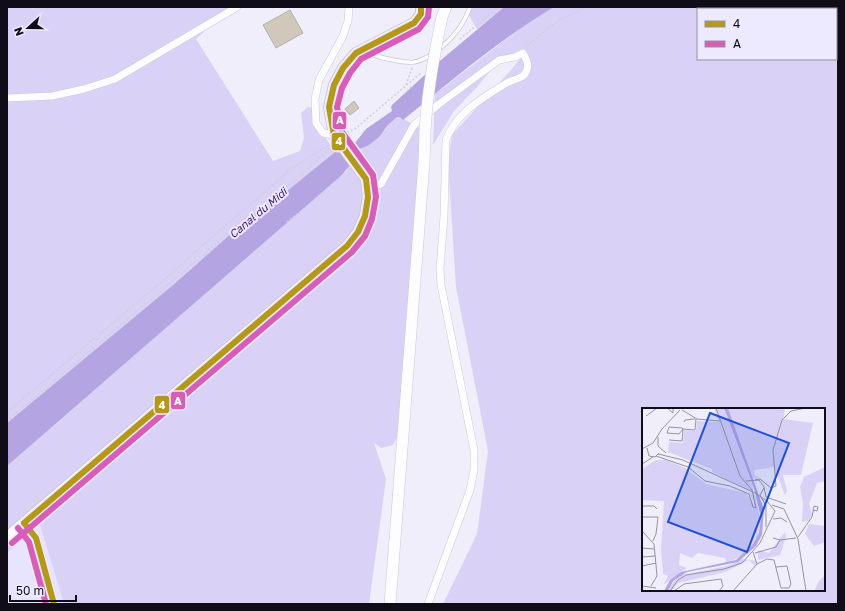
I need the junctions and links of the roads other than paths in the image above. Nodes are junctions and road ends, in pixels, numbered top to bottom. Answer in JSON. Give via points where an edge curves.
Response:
{"nodes":[{"id":1,"x":237,"y":7,"type":"edge"},
{"id":2,"x":349,"y":7,"type":"edge"},
{"id":3,"x":421,"y":7,"type":"edge"},
{"id":4,"x":470,"y":7,"type":"edge"},
{"id":5,"x":444,"y":12,"type":"edge"},
{"id":6,"x":364,"y":49,"type":"junction"},
{"id":7,"x":7,"y":98,"type":"edge"},
{"id":8,"x":337,"y":140,"type":"junction"},
{"id":9,"x":367,"y":187,"type":"junction"},
{"id":10,"x":24,"y":523,"type":"junction"},
{"id":11,"x":7,"y":537,"type":"edge"},
{"id":12,"x":54,"y":604,"type":"edge"},
{"id":13,"x":390,"y":604,"type":"edge"},
{"id":14,"x":428,"y":604,"type":"edge"}],
"edges":[{"from":1,"to":7,"type":"street","via":[[115,79],[52,96]]},
{"from":2,"to":8,"type":"street","via":[[343,36],[319,80],[315,99],[316,123],[323,133]]},
{"from":3,"to":6,"type":"street","via":[[421,14],[414,23]]},
{"from":4,"to":6,"type":"lane","via":[[466,19],[448,42],[427,58],[413,62],[389,59],[368,53]]},
{"from":5,"to":13,"type":"main road","bridge":true,"via":[[427,99]]},
{"from":6,"to":8,"type":"street","via":[[356,53],[343,68],[334,85],[329,107]]},
{"from":8,"to":9,"type":"street","via":[[366,179]]},
{"from":9,"to":10,"type":"street","via":[[365,216],[358,232],[347,246]]},
{"from":9,"to":14,"type":"street","via":[[381,184],[414,126],[439,104],[499,60],[523,53],[528,62],[527,72],[521,78],[511,81],[471,106],[449,131],[446,140],[441,285],[474,450],[474,470],[470,490]]},
{"from":10,"to":11,"type":"street"},
{"from":10,"to":12,"type":"street","via":[[36,538]]}]}
